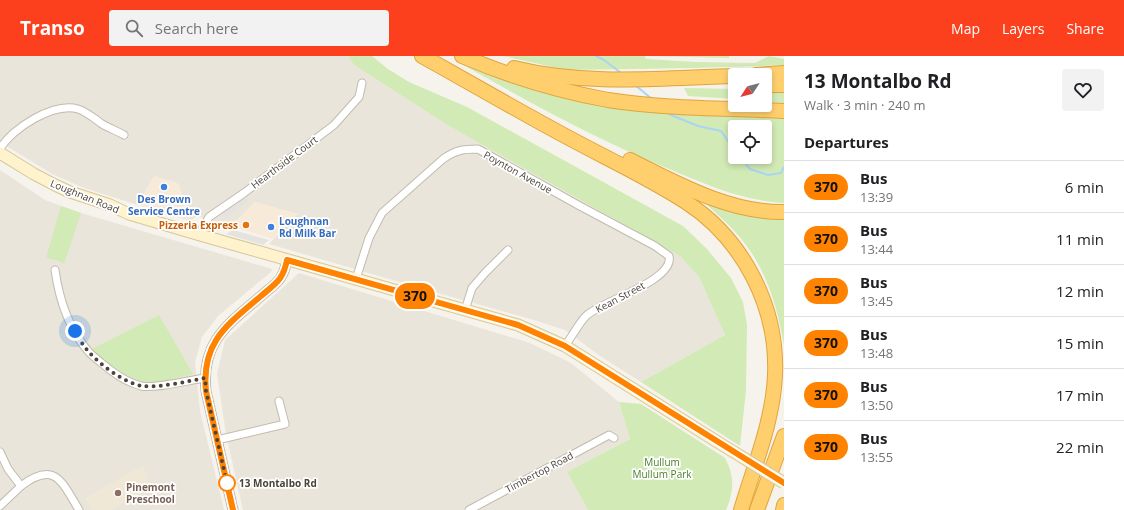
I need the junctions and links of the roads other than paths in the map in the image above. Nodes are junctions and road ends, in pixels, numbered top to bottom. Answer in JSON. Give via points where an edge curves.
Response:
{"nodes":[{"id":1,"x":462,"y":56,"type":"edge"},
{"id":2,"x":477,"y":56,"type":"edge"},
{"id":3,"x":423,"y":57,"type":"edge"},
{"id":4,"x":784,"y":73,"type":"edge"},
{"id":5,"x":772,"y":74,"type":"edge"},
{"id":6,"x":728,"y":76,"type":"edge"},
{"id":7,"x":666,"y":79,"type":"junction"},
{"id":8,"x":362,"y":83,"type":"dead end"},
{"id":9,"x":728,"y":85,"type":"edge"},
{"id":10,"x":784,"y":85,"type":"edge"},
{"id":11,"x":772,"y":86,"type":"edge"},
{"id":12,"x":784,"y":111,"type":"edge"},
{"id":13,"x":124,"y":135,"type":"dead end"},
{"id":14,"x":0,"y":149,"type":"edge"},
{"id":15,"x":0,"y":153,"type":"edge"},
{"id":16,"x":0,"y":160,"type":"edge"},
{"id":17,"x":784,"y":212,"type":"edge"},
{"id":18,"x":129,"y":214,"type":"junction"},
{"id":19,"x":200,"y":235,"type":"junction"},
{"id":20,"x":508,"y":250,"type":"dead end"},
{"id":21,"x":663,"y":251,"type":"joint"},
{"id":22,"x":287,"y":260,"type":"junction"},
{"id":23,"x":55,"y":270,"type":"dead end"},
{"id":24,"x":356,"y":279,"type":"junction"},
{"id":25,"x":465,"y":310,"type":"junction"},
{"id":26,"x":565,"y":346,"type":"junction"},
{"id":27,"x":205,"y":378,"type":"junction"},
{"id":28,"x":279,"y":401,"type":"dead end"},
{"id":29,"x":611,"y":434,"type":"dead end"},
{"id":30,"x":784,"y":436,"type":"edge"},
{"id":31,"x":217,"y":440,"type":"junction"},
{"id":32,"x":0,"y":452,"type":"edge"},
{"id":33,"x":784,"y":483,"type":"edge"},
{"id":34,"x":21,"y":486,"type":"junction"},
{"id":35,"x":784,"y":505,"type":"edge"},
{"id":36,"x":0,"y":506,"type":"edge"},
{"id":37,"x":79,"y":510,"type":"edge"},
{"id":38,"x":233,"y":510,"type":"edge"},
{"id":39,"x":469,"y":510,"type":"edge"},
{"id":40,"x":741,"y":510,"type":"edge"},
{"id":41,"x":756,"y":510,"type":"edge"},
{"id":42,"x":782,"y":510,"type":"edge"}],
"edges":[{"from":1,"to":12,"type":"highway","via":[[543,86],[609,100]]},
{"from":2,"to":7,"type":"highway","via":[[551,75],[585,79]]},
{"from":3,"to":17,"type":"highway","via":[[692,189],[735,205]]},
{"from":3,"to":40,"type":"highway","via":[[686,202],[718,227],[732,243],[746,263],[766,306],[775,352],[775,375],[767,425]]},
{"from":4,"to":5,"type":"highway"},
{"from":6,"to":7,"type":"highway"},
{"from":7,"to":9,"type":"highway"},
{"from":8,"to":19,"type":"street","name":"Hearthside Court","via":[[359,97],[334,125],[209,217]]},
{"from":10,"to":11,"type":"highway"},
{"from":13,"to":14,"type":"street","via":[[81,110],[72,108],[52,112],[30,121],[10,136]]},
{"from":15,"to":18,"type":"main road","name":"Loughnan Road","via":[[55,185]]},
{"from":16,"to":18,"type":"main road","name":"Loughnan Road","via":[[66,197],[107,211]]},
{"from":18,"to":19,"type":"main road","name":"Loughnan Road"},
{"from":19,"to":22,"type":"main road","name":"Loughnan Road"},
{"from":20,"to":25,"type":"street","via":[[472,288]]},
{"from":21,"to":24,"type":"street","name":"Poynton Avenue","via":[[478,149],[464,149],[453,152],[443,159],[382,213],[369,238]]},
{"from":21,"to":26,"type":"street","name":"Kean Street","via":[[670,260],[660,276],[586,316]]},
{"from":22,"to":24,"type":"main road","name":"Loughnan Road"},
{"from":22,"to":27,"type":"street","via":[[282,277],[221,332],[209,352]]},
{"from":23,"to":27,"type":"street","via":[[58,289],[79,339],[88,352],[118,375],[142,386],[158,386]]},
{"from":24,"to":25,"type":"main road","name":"Loughnan Road"},
{"from":25,"to":26,"type":"main road","name":"Loughnan Road","via":[[518,325]]},
{"from":26,"to":33,"type":"main road","name":"Loughnan Road","bridge":true},
{"from":27,"to":31,"type":"street"},
{"from":28,"to":31,"type":"street","via":[[285,424]]},
{"from":29,"to":39,"type":"street","name":"Timbertop Road"},
{"from":30,"to":41,"type":"highway"},
{"from":31,"to":38,"type":"street"},
{"from":32,"to":34,"type":"street","via":[[8,469]]},
{"from":34,"to":36,"type":"street"},
{"from":34,"to":37,"type":"street","via":[[43,474],[58,477]]},
{"from":35,"to":42,"type":"highway"}]}
